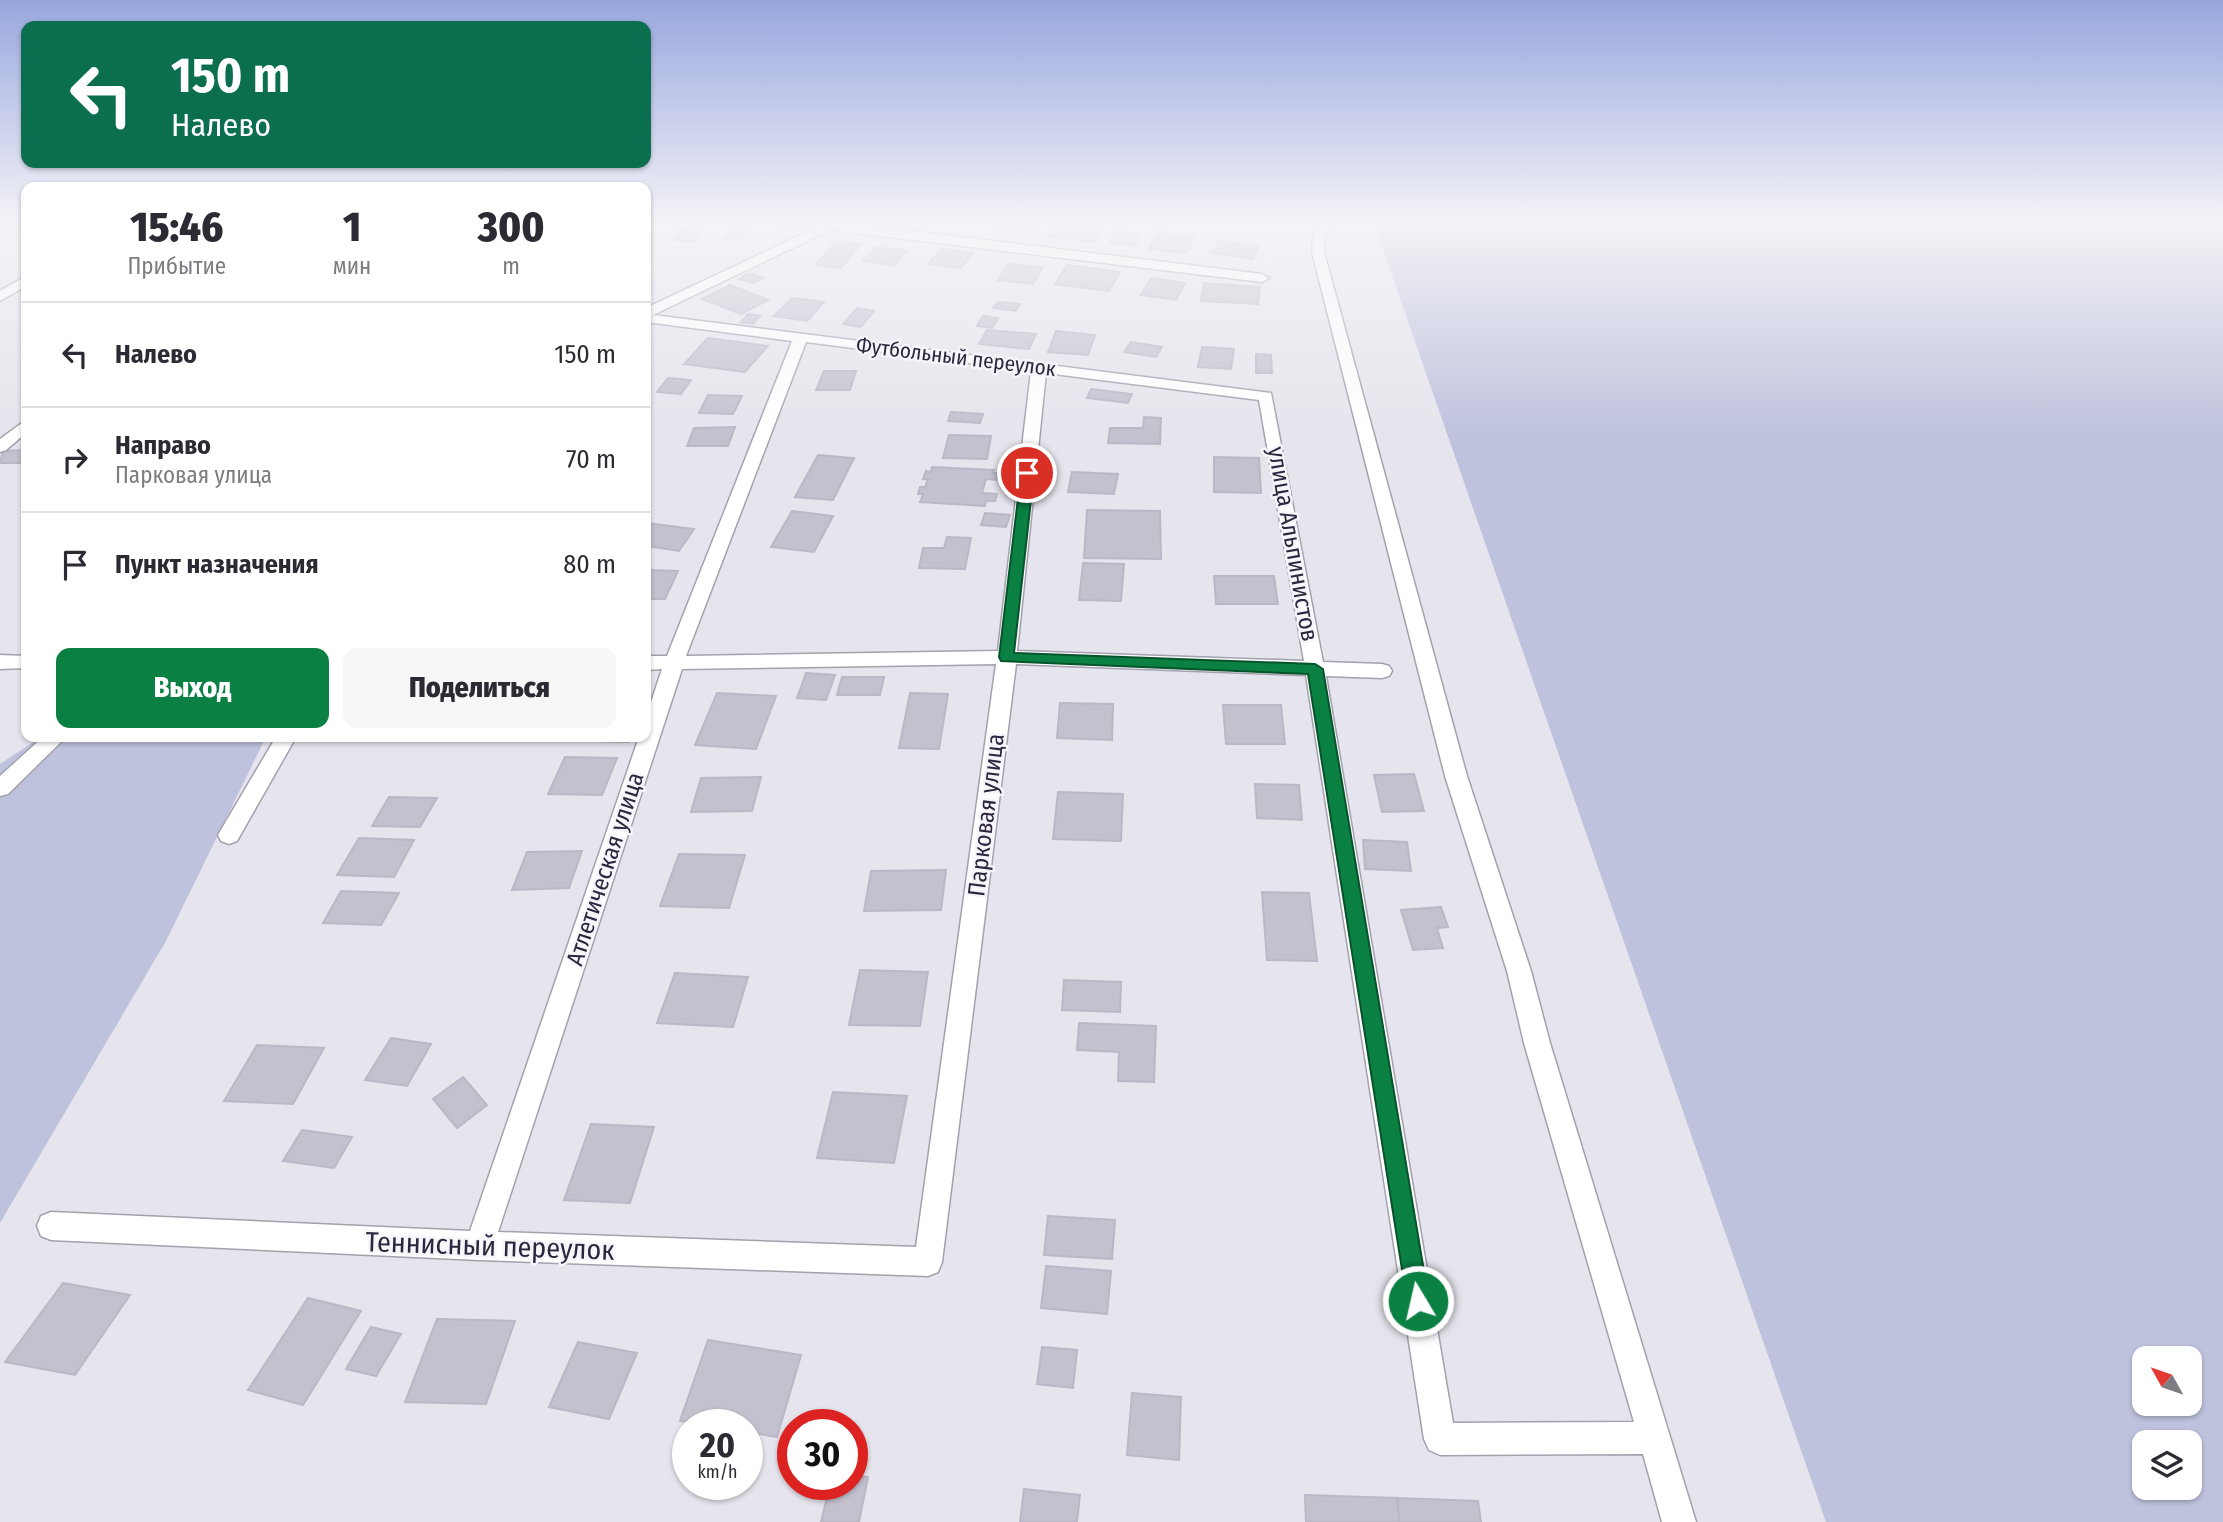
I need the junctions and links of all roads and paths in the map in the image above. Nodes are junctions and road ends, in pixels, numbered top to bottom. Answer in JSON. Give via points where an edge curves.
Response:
{"nodes":[{"id":1,"x":695,"y":292,"type":"edge"},
{"id":2,"x":1328,"y":292,"type":"edge"},
{"id":3,"x":651,"y":314,"type":"edge"},
{"id":4,"x":651,"y":317,"type":"edge"},
{"id":5,"x":801,"y":337,"type":"junction"},
{"id":6,"x":1039,"y":368,"type":"junction"},
{"id":7,"x":1266,"y":396,"type":"joint"},
{"id":8,"x":21,"y":429,"type":"edge"},
{"id":9,"x":0,"y":447,"type":"edge"},
{"id":10,"x":1007,"y":657,"type":"junction"},
{"id":11,"x":0,"y":662,"type":"edge"},
{"id":12,"x":21,"y":662,"type":"edge"},
{"id":13,"x":651,"y":663,"type":"edge"},
{"id":14,"x":674,"y":663,"type":"junction"},
{"id":15,"x":1315,"y":669,"type":"junction"},
{"id":16,"x":1382,"y":671,"type":"dead end"},
{"id":17,"x":651,"y":732,"type":"edge"},
{"id":18,"x":50,"y":742,"type":"edge"},
{"id":19,"x":283,"y":742,"type":"edge"},
{"id":20,"x":648,"y":742,"type":"edge"},
{"id":21,"x":0,"y":788,"type":"edge"},
{"id":22,"x":229,"y":835,"type":"dead end"},
{"id":23,"x":51,"y":1226,"type":"dead end"},
{"id":24,"x":479,"y":1246,"type":"junction"},
{"id":25,"x":928,"y":1262,"type":"joint"},
{"id":26,"x":1654,"y":1438,"type":"junction"},
{"id":27,"x":1679,"y":1522,"type":"edge"}],
"edges":[{"from":1,"to":3,"type":"street"},
{"from":2,"to":26,"type":"street","via":[[1456,776],[1519,971]]},
{"from":4,"to":5,"type":"street","name":"Футбольный переулок"},
{"from":5,"to":6,"type":"street","name":"Футбольный переулок"},
{"from":5,"to":14,"type":"street","name":"Атлетическая улица"},
{"from":6,"to":7,"type":"street","name":"Футбольный переулок"},
{"from":6,"to":10,"type":"street","name":"Парковая улица"},
{"from":7,"to":15,"type":"street","name":"улица Альпинистов"},
{"from":8,"to":9,"type":"street"},
{"from":10,"to":14,"type":"street"},
{"from":10,"to":15,"type":"street"},
{"from":10,"to":25,"type":"street","name":"Парковая улица"},
{"from":11,"to":12,"type":"street"},
{"from":13,"to":14,"type":"street"},
{"from":14,"to":17,"type":"street","name":"Атлетическая улица"},
{"from":15,"to":16,"type":"street"},
{"from":15,"to":26,"type":"street","name":"улица Альпинистов","via":[[1440,1439]]},
{"from":18,"to":21,"type":"street"},
{"from":19,"to":22,"type":"street"},
{"from":20,"to":24,"type":"street","name":"Атлетическая улица"},
{"from":23,"to":24,"type":"street","name":"Теннисный переулок"},
{"from":24,"to":25,"type":"street","name":"Теннисный переулок"},
{"from":26,"to":27,"type":"street"}]}
